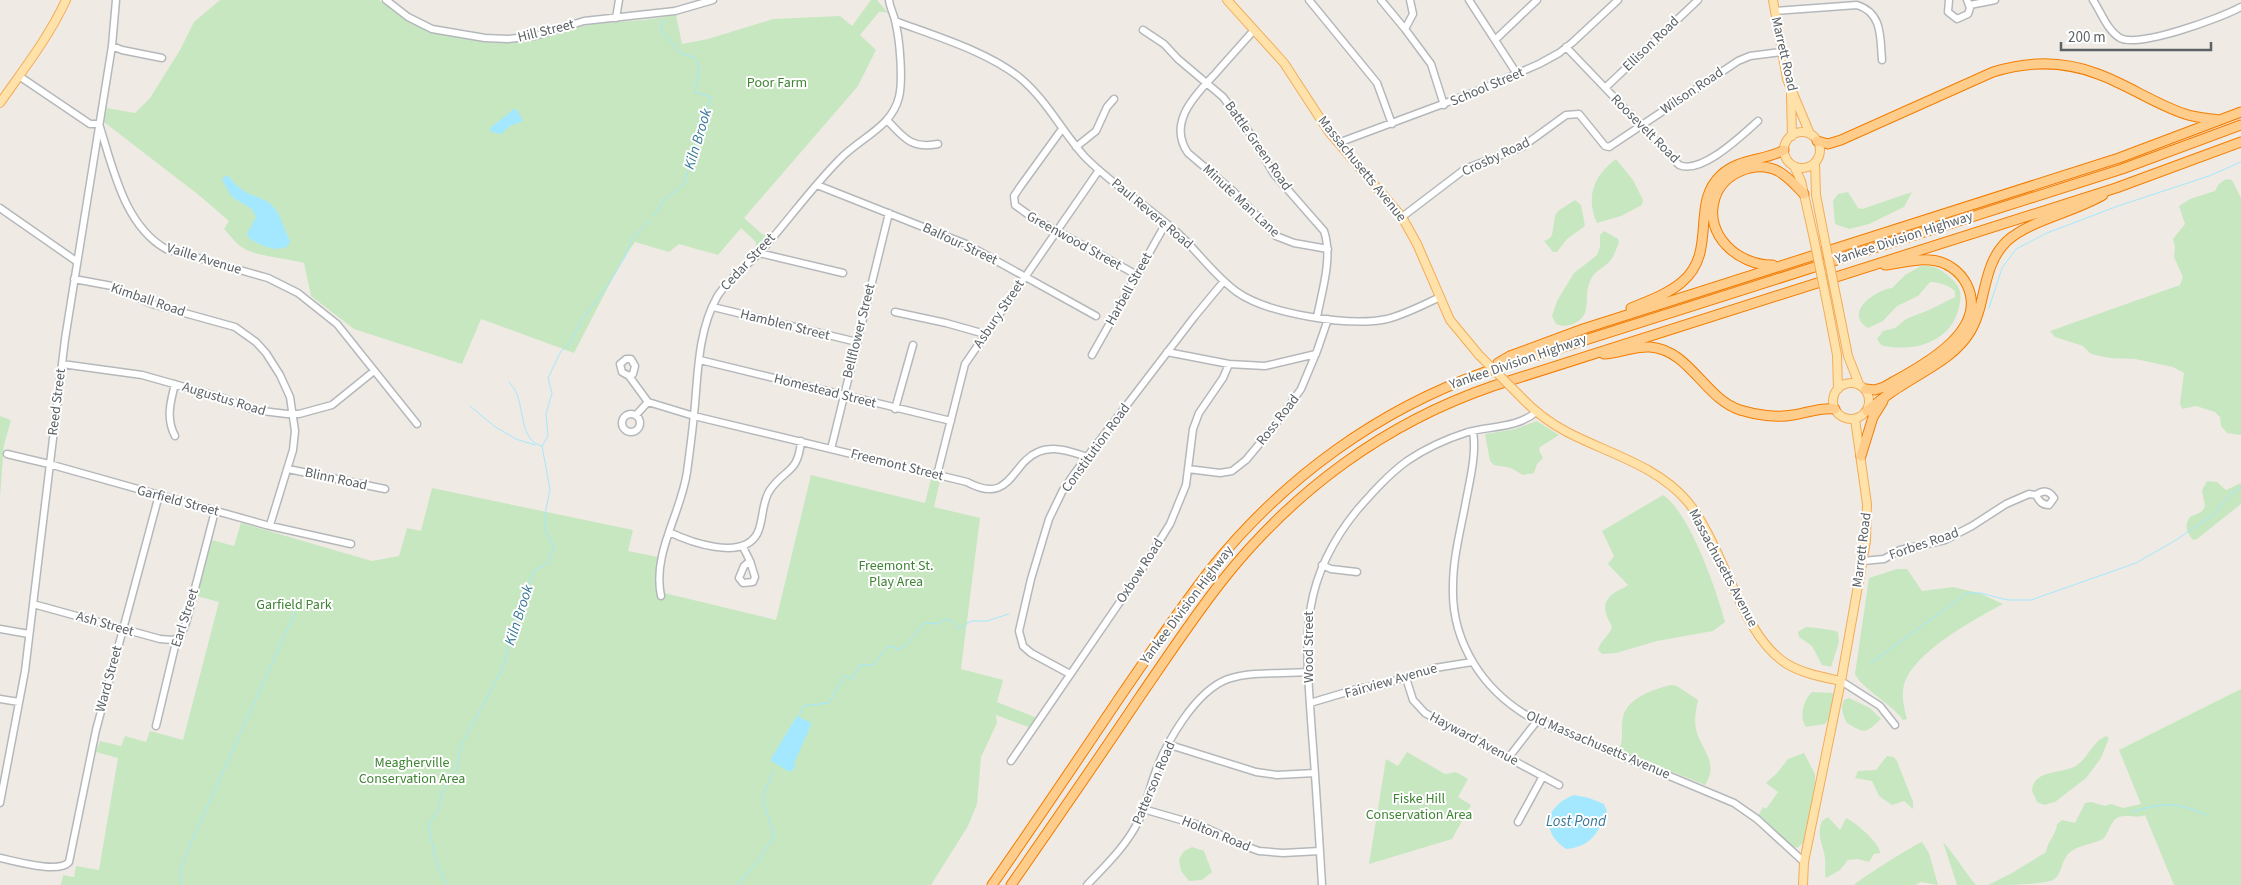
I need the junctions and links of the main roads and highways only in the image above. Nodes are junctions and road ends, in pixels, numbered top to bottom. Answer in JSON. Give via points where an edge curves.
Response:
{"nodes":[{"id":1,"x":66,"y":0,"type":"edge"},
{"id":2,"x":1227,"y":0,"type":"edge"},
{"id":3,"x":1773,"y":0,"type":"edge"},
{"id":4,"x":1791,"y":90,"type":"junction"},
{"id":5,"x":0,"y":103,"type":"edge"},
{"id":6,"x":2241,"y":112,"type":"edge"},
{"id":7,"x":2222,"y":120,"type":"junction"},
{"id":8,"x":2241,"y":125,"type":"edge"},
{"id":9,"x":1810,"y":134,"type":"junction"},
{"id":10,"x":1792,"y":136,"type":"junction"},
{"id":11,"x":1817,"y":141,"type":"junction"},
{"id":12,"x":2241,"y":142,"type":"edge"},
{"id":13,"x":1784,"y":150,"type":"junction"},
{"id":14,"x":1815,"y":163,"type":"junction"},
{"id":15,"x":1794,"y":166,"type":"junction"},
{"id":16,"x":2116,"y":188,"type":"junction"},
{"id":17,"x":1804,"y":194,"type":"junction"},
{"id":18,"x":1781,"y":265,"type":"junction"},
{"id":19,"x":1872,"y":265,"type":"junction"},
{"id":20,"x":1602,"y":323,"type":"junction"},
{"id":21,"x":1589,"y":355,"type":"junction"},
{"id":22,"x":1480,"y":373,"type":"junction"},
{"id":23,"x":1862,"y":387,"type":"junction"},
{"id":24,"x":1838,"y":389,"type":"junction"},
{"id":25,"x":1891,"y":392,"type":"junction"},
{"id":26,"x":1835,"y":409,"type":"junction"},
{"id":27,"x":1867,"y":411,"type":"junction"},
{"id":28,"x":1855,"y":419,"type":"junction"},
{"id":29,"x":1860,"y":456,"type":"junction"},
{"id":30,"x":1841,"y":681,"type":"junction"},
{"id":31,"x":992,"y":885,"type":"edge"},
{"id":32,"x":1011,"y":885,"type":"edge"},
{"id":33,"x":1803,"y":885,"type":"edge"}],
"edges":[{"from":1,"to":5,"type":"main road","via":[[58,18]]},
{"from":2,"to":30,"type":"main road","name":"Massachusetts Avenue","bridge":true,"via":[[1284,63],[1338,143],[1402,216],[1457,330],[1478,356],[1536,412],[1564,431],[1648,470],[1678,491],[1701,521],[1765,645],[1793,667]]},
{"from":3,"to":4,"type":"main road","name":"Marrett Road"},
{"from":4,"to":9,"type":"main road","name":"Marrett Road"},
{"from":4,"to":10,"type":"main road"},
{"from":6,"to":7,"type":"highway"},
{"from":7,"to":11,"type":"highway","via":[[2184,114],[2091,71],[2065,65],[2038,64],[1989,74],[1838,141],[1828,144]]},
{"from":7,"to":18,"type":"highway","via":[[2128,156]]},
{"from":8,"to":22,"type":"highway","name":"Yankee Division Highway","via":[[2122,169]]},
{"from":9,"to":10,"type":"main road"},
{"from":9,"to":11,"type":"main road"},
{"from":10,"to":13,"type":"main road"},
{"from":11,"to":14,"type":"main road","via":[[1820,151]]},
{"from":12,"to":16,"type":"highway","name":"Yankee Division Highway"},
{"from":13,"to":15,"type":"main road"},
{"from":13,"to":20,"type":"highway","via":[[1770,157],[1736,165],[1717,179],[1707,198],[1701,252],[1683,282]]},
{"from":14,"to":15,"type":"main road","via":[[1804,168]]},
{"from":14,"to":23,"type":"main road","bridge":true,"via":[[1816,195],[1848,356]]},
{"from":15,"to":17,"type":"main road"},
{"from":16,"to":19,"type":"highway","name":"Yankee Division Highway"},
{"from":16,"to":25,"type":"highway","via":[[2090,204],[2026,229],[2009,240],[1993,261],[1977,317],[1966,338],[1947,357]]},
{"from":17,"to":18,"type":"highway","via":[[1779,172],[1756,168],[1732,175],[1721,185],[1714,199],[1716,228],[1731,250],[1752,263]]},
{"from":17,"to":24,"type":"main road","bridge":true,"via":[[1837,355]]},
{"from":18,"to":20,"type":"highway"},
{"from":19,"to":21,"type":"highway","name":"Yankee Division Highway"},
{"from":19,"to":23,"type":"highway","via":[[1923,259],[1946,264],[1964,280],[1971,306],[1963,329],[1945,349],[1884,388]]},
{"from":20,"to":22,"type":"highway","via":[[1510,356]]},
{"from":21,"to":26,"type":"highway","via":[[1644,347],[1661,349],[1677,358],[1724,402],[1747,412],[1784,416],[1821,408]]},
{"from":21,"to":32,"type":"highway","name":"Yankee Division Highway","via":[[1475,392],[1414,420],[1356,455],[1295,502],[1210,596]]},
{"from":22,"to":31,"type":"highway","name":"Yankee Division Highway","via":[[1413,402],[1361,432],[1298,479],[1248,527],[1185,602]]},
{"from":23,"to":24,"type":"main road","via":[[1847,383]]},
{"from":23,"to":27,"type":"main road","via":[[1870,401]]},
{"from":24,"to":26,"type":"main road","via":[[1833,399]]},
{"from":25,"to":27,"type":"highway"},
{"from":25,"to":29,"type":"highway","via":[[1875,413]]},
{"from":26,"to":28,"type":"main road","via":[[1842,417]]},
{"from":27,"to":28,"type":"main road"},
{"from":28,"to":29,"type":"main road","name":"Marrett Road"},
{"from":29,"to":30,"type":"main road","name":"Marrett Road","via":[[1868,504],[1864,561]]},
{"from":30,"to":33,"type":"main road","via":[[1804,862]]}]}
